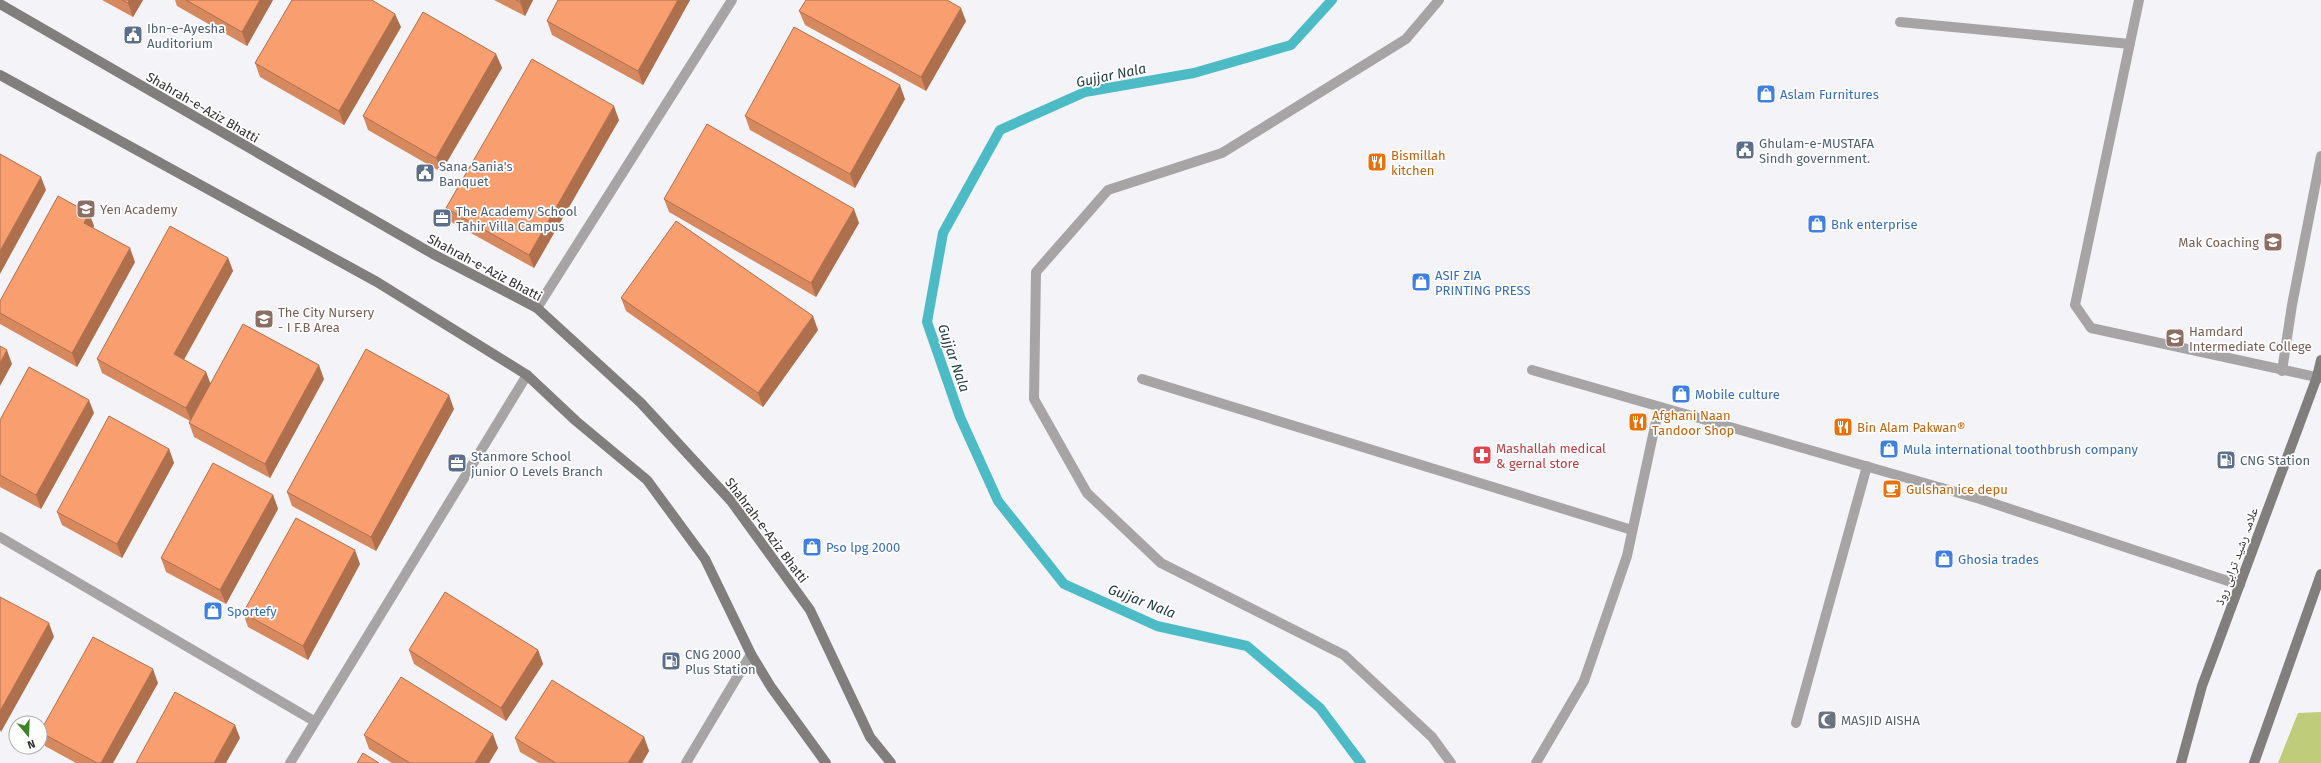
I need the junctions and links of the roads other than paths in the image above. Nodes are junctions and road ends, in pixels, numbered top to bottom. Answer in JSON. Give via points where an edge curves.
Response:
{"nodes":[{"id":1,"x":732,"y":0,"type":"edge"},
{"id":2,"x":1439,"y":0,"type":"edge"},
{"id":3,"x":2139,"y":0,"type":"edge"},
{"id":4,"x":0,"y":4,"type":"edge"},
{"id":5,"x":1900,"y":22,"type":"dead end"},
{"id":6,"x":2130,"y":44,"type":"junction"},
{"id":7,"x":0,"y":75,"type":"edge"},
{"id":8,"x":2321,"y":156,"type":"edge"},
{"id":9,"x":537,"y":308,"type":"junction"},
{"id":10,"x":2321,"y":360,"type":"edge"},
{"id":11,"x":1532,"y":370,"type":"dead end"},
{"id":12,"x":2282,"y":371,"type":"junction"},
{"id":13,"x":527,"y":375,"type":"junction"},
{"id":14,"x":2319,"y":378,"type":"edge"},
{"id":15,"x":1142,"y":379,"type":"dead end"},
{"id":16,"x":1659,"y":407,"type":"junction"},
{"id":17,"x":1867,"y":466,"type":"junction"},
{"id":18,"x":1632,"y":530,"type":"junction"},
{"id":19,"x":0,"y":537,"type":"edge"},
{"id":20,"x":2321,"y":574,"type":"edge"},
{"id":21,"x":2240,"y":585,"type":"junction"},
{"id":22,"x":751,"y":654,"type":"junction"},
{"id":23,"x":314,"y":721,"type":"junction"},
{"id":24,"x":1796,"y":723,"type":"dead end"},
{"id":25,"x":290,"y":763,"type":"edge"},
{"id":26,"x":686,"y":763,"type":"edge"},
{"id":27,"x":826,"y":763,"type":"edge"},
{"id":28,"x":891,"y":763,"type":"edge"},
{"id":29,"x":1451,"y":763,"type":"edge"},
{"id":30,"x":1536,"y":763,"type":"edge"},
{"id":31,"x":2181,"y":763,"type":"edge"},
{"id":32,"x":2254,"y":763,"type":"edge"}],
"edges":[{"from":1,"to":9,"type":"street"},
{"from":2,"to":29,"type":"street","via":[[1406,39],[1222,153],[1108,190],[1036,272],[1034,398],[1087,493],[1161,563],[1344,655],[1432,737]]},
{"from":3,"to":6,"type":"street"},
{"from":4,"to":9,"type":"main road","name":"Shahrah-e-Aziz Bhatti","via":[[426,250]]},
{"from":5,"to":6,"type":"street"},
{"from":6,"to":12,"type":"street","via":[[2075,305],[2091,328]]},
{"from":7,"to":13,"type":"main road","via":[[377,282]]},
{"from":8,"to":12,"type":"street"},
{"from":9,"to":28,"type":"main road","name":"Shahrah-e-Aziz Bhatti","via":[[641,403],[731,501],[810,610],[870,737]]},
{"from":10,"to":14,"type":"main road","name":"علامہ رشید ترابی روڈ"},
{"from":11,"to":16,"type":"street"},
{"from":12,"to":14,"type":"street"},
{"from":13,"to":22,"type":"main road","via":[[576,421],[647,480],[705,559]]},
{"from":13,"to":23,"type":"street"},
{"from":14,"to":21,"type":"main road","name":"علامہ رشید ترابی روڈ"},
{"from":15,"to":18,"type":"street"},
{"from":16,"to":17,"type":"street"},
{"from":16,"to":18,"type":"street"},
{"from":17,"to":21,"type":"street","via":[[1980,498]]},
{"from":17,"to":24,"type":"street"},
{"from":18,"to":30,"type":"street","via":[[1627,556],[1584,681]]},
{"from":19,"to":23,"type":"street"},
{"from":20,"to":32,"type":"main road"},
{"from":21,"to":31,"type":"main road","name":"علامہ رشید ترابی روڈ","via":[[2202,686]]},
{"from":22,"to":26,"type":"street"},
{"from":22,"to":27,"type":"main road","via":[[771,687]]},
{"from":23,"to":25,"type":"street"}]}
